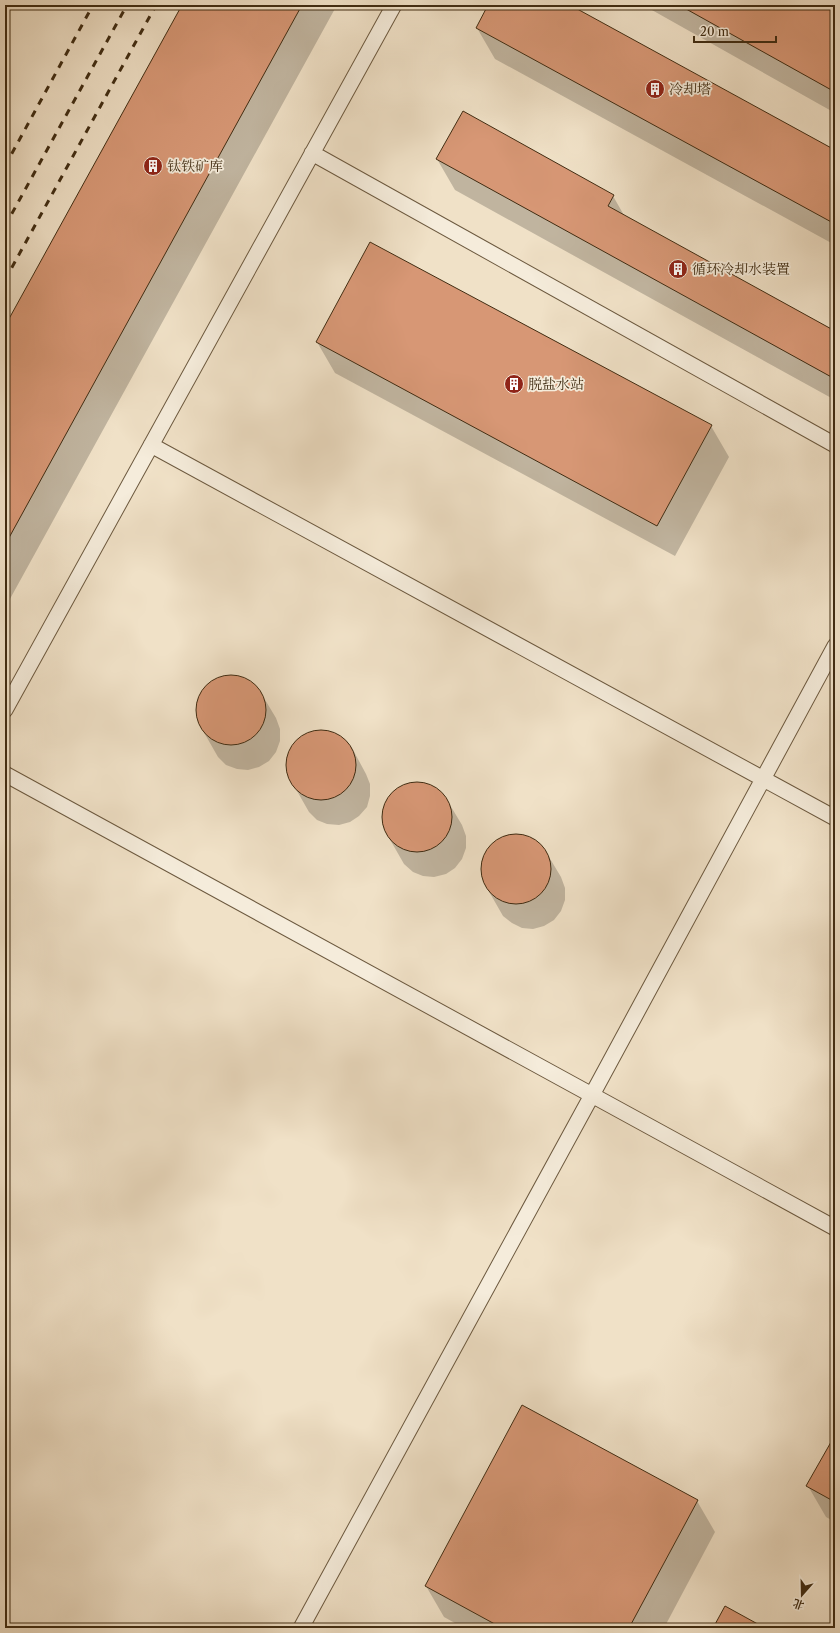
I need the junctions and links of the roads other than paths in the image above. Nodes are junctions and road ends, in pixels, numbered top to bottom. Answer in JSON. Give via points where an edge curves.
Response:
{"nodes":[{"id":1,"x":394,"y":5,"type":"edge"},
{"id":2,"x":312,"y":153,"type":"junction"},
{"id":3,"x":151,"y":445,"type":"junction"},
{"id":4,"x":835,"y":445,"type":"edge"},
{"id":5,"x":835,"y":646,"type":"edge"},
{"id":6,"x":5,"y":710,"type":"edge"},
{"id":7,"x":5,"y":774,"type":"edge"},
{"id":8,"x":764,"y":779,"type":"junction"},
{"id":9,"x":835,"y":818,"type":"edge"},
{"id":10,"x":592,"y":1095,"type":"junction"},
{"id":11,"x":835,"y":1228,"type":"edge"},
{"id":12,"x":301,"y":1628,"type":"edge"}],
"edges":[{"from":1,"to":2,"type":"lane"},
{"from":2,"to":3,"type":"lane"},
{"from":2,"to":4,"type":"lane"},
{"from":3,"to":6,"type":"lane"},
{"from":3,"to":8,"type":"lane"},
{"from":5,"to":8,"type":"lane"},
{"from":7,"to":10,"type":"lane"},
{"from":8,"to":9,"type":"lane"},
{"from":8,"to":10,"type":"lane"},
{"from":10,"to":11,"type":"lane"},
{"from":10,"to":12,"type":"lane"}]}
